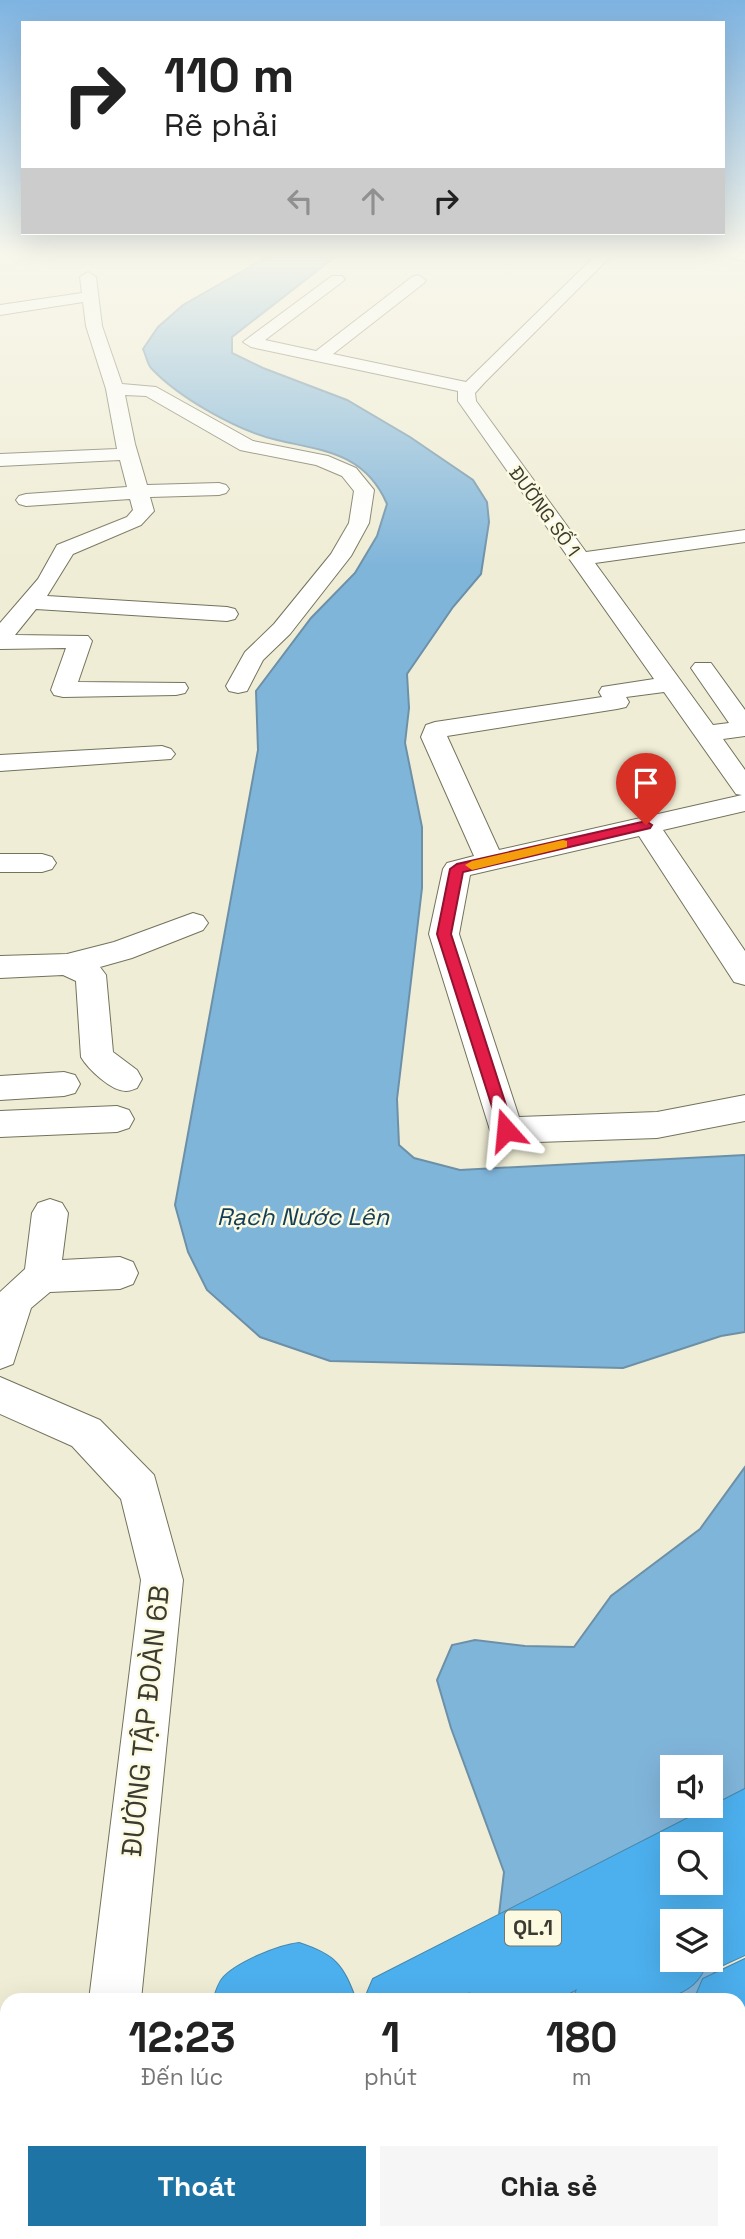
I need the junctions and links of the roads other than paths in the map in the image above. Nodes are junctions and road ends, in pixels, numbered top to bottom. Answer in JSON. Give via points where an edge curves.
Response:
{"nodes":[{"id":1,"x":104,"y":357,"type":"edge"},
{"id":2,"x":327,"y":357,"type":"edge"},
{"id":3,"x":501,"y":357,"type":"edge"},
{"id":4,"x":470,"y":388,"type":"junction"},
{"id":5,"x":115,"y":389,"type":"junction"},
{"id":6,"x":127,"y":449,"type":"junction"},
{"id":7,"x":0,"y":451,"type":"edge"},
{"id":8,"x":0,"y":460,"type":"edge"},
{"id":9,"x":219,"y":489,"type":"dead end"},
{"id":10,"x":139,"y":492,"type":"junction"},
{"id":11,"x":26,"y":500,"type":"dead end"},
{"id":12,"x":745,"y":537,"type":"edge"},
{"id":13,"x":579,"y":559,"type":"junction"},
{"id":14,"x":30,"y":602,"type":"junction"},
{"id":15,"x":227,"y":614,"type":"dead end"},
{"id":16,"x":0,"y":640,"type":"edge"},
{"id":17,"x":704,"y":668,"type":"dead end"},
{"id":18,"x":670,"y":684,"type":"junction"},
{"id":19,"x":238,"y":686,"type":"dead end"},
{"id":20,"x":176,"y":688,"type":"dead end"},
{"id":21,"x":705,"y":734,"type":"junction"},
{"id":22,"x":162,"y":754,"type":"dead end"},
{"id":23,"x":0,"y":763,"type":"edge"},
{"id":24,"x":745,"y":788,"type":"edge"},
{"id":25,"x":745,"y":803,"type":"edge"},
{"id":26,"x":646,"y":825,"type":"junction"},
{"id":27,"x":489,"y":861,"type":"junction"},
{"id":28,"x":0,"y":863,"type":"edge"},
{"id":29,"x":42,"y":863,"type":"dead end"},
{"id":30,"x":193,"y":923,"type":"dead end"},
{"id":31,"x":67,"y":964,"type":"junction"},
{"id":32,"x":0,"y":967,"type":"edge"},
{"id":33,"x":745,"y":974,"type":"edge"},
{"id":34,"x":126,"y":1079,"type":"dead end"},
{"id":35,"x":64,"y":1084,"type":"dead end"},
{"id":36,"x":0,"y":1088,"type":"edge"},
{"id":37,"x":745,"y":1108,"type":"edge"},
{"id":38,"x":117,"y":1119,"type":"dead end"},
{"id":39,"x":0,"y":1124,"type":"edge"},
{"id":40,"x":50,"y":1213,"type":"dead end"},
{"id":41,"x":120,"y":1273,"type":"dead end"},
{"id":42,"x":19,"y":1292,"type":"edge"},
{"id":43,"x":0,"y":1352,"type":"edge"},
{"id":44,"x":0,"y":1395,"type":"edge"},
{"id":45,"x":745,"y":1817,"type":"edge"},
{"id":46,"x":716,"y":1832,"type":"edge"},
{"id":47,"x":660,"y":1861,"type":"edge"},
{"id":48,"x":745,"y":1868,"type":"edge"},
{"id":49,"x":745,"y":1924,"type":"edge"},
{"id":50,"x":723,"y":1935,"type":"edge"},
{"id":51,"x":660,"y":1970,"type":"edge"},
{"id":52,"x":116,"y":1993,"type":"edge"},
{"id":53,"x":255,"y":1993,"type":"edge"},
{"id":54,"x":322,"y":1993,"type":"edge"},
{"id":55,"x":407,"y":1993,"type":"edge"},
{"id":56,"x":510,"y":1993,"type":"edge"},
{"id":57,"x":616,"y":1993,"type":"edge"}],
"edges":[{"from":1,"to":5,"type":"street"},
{"from":2,"to":4,"type":"street"},
{"from":3,"to":4,"type":"street"},
{"from":4,"to":13,"type":"street","name":"ĐƯỜNG SỐ 1","via":[[467,401]]},
{"from":5,"to":6,"type":"street"},
{"from":5,"to":19,"type":"street","via":[[150,391],[247,446],[321,460],[349,472],[364,490],[359,523],[340,556],[282,629],[253,657]]},
{"from":6,"to":7,"type":"street"},
{"from":6,"to":8,"type":"street"},
{"from":6,"to":10,"type":"street"},
{"from":9,"to":10,"type":"street"},
{"from":10,"to":11,"type":"street"},
{"from":10,"to":14,"type":"street","via":[[144,511],[134,521],[65,550]]},
{"from":12,"to":13,"type":"street"},
{"from":13,"to":18,"type":"street","name":"ĐƯỜNG SỐ 1"},
{"from":14,"to":15,"type":"street"},
{"from":14,"to":16,"type":"street"},
{"from":16,"to":20,"type":"street","via":[[80,642],[63,690]]},
{"from":17,"to":21,"type":"street","via":[[745,728]]},
{"from":18,"to":21,"type":"street","name":"ĐƯỜNG SỐ 1"},
{"from":18,"to":27,"type":"street","via":[[611,692],[617,702],[435,730],[434,737]]},
{"from":21,"to":24,"type":"street","name":"ĐƯỜNG SỐ 1"},
{"from":22,"to":23,"type":"street"},
{"from":25,"to":26,"type":"street"},
{"from":26,"to":27,"type":"street"},
{"from":26,"to":33,"type":"street"},
{"from":27,"to":37,"type":"street","via":[[457,869],[444,934],[506,1130],[657,1125]]},
{"from":28,"to":29,"type":"street"},
{"from":30,"to":31,"type":"street","via":[[121,951]]},
{"from":31,"to":32,"type":"street"},
{"from":31,"to":34,"type":"street","via":[[91,975],[97,1057]]},
{"from":35,"to":36,"type":"street"},
{"from":38,"to":39,"type":"street"},
{"from":40,"to":42,"type":"street"},
{"from":41,"to":42,"type":"street"},
{"from":42,"to":43,"type":"street"},
{"from":44,"to":52,"type":"street","name":"ĐƯỜNG TẬP ĐOÀN 6B","via":[[86,1433],[139,1489],[162,1580]]},
{"from":45,"to":46,"type":"highway"},
{"from":47,"to":55,"type":"highway","number":"QL.1"},
{"from":48,"to":56,"type":"highway","number":"QL.1"},
{"from":49,"to":50,"type":"highway"},
{"from":51,"to":57,"type":"highway"},
{"from":53,"to":54,"type":"highway","via":[[290,1972],[309,1974]]}]}
